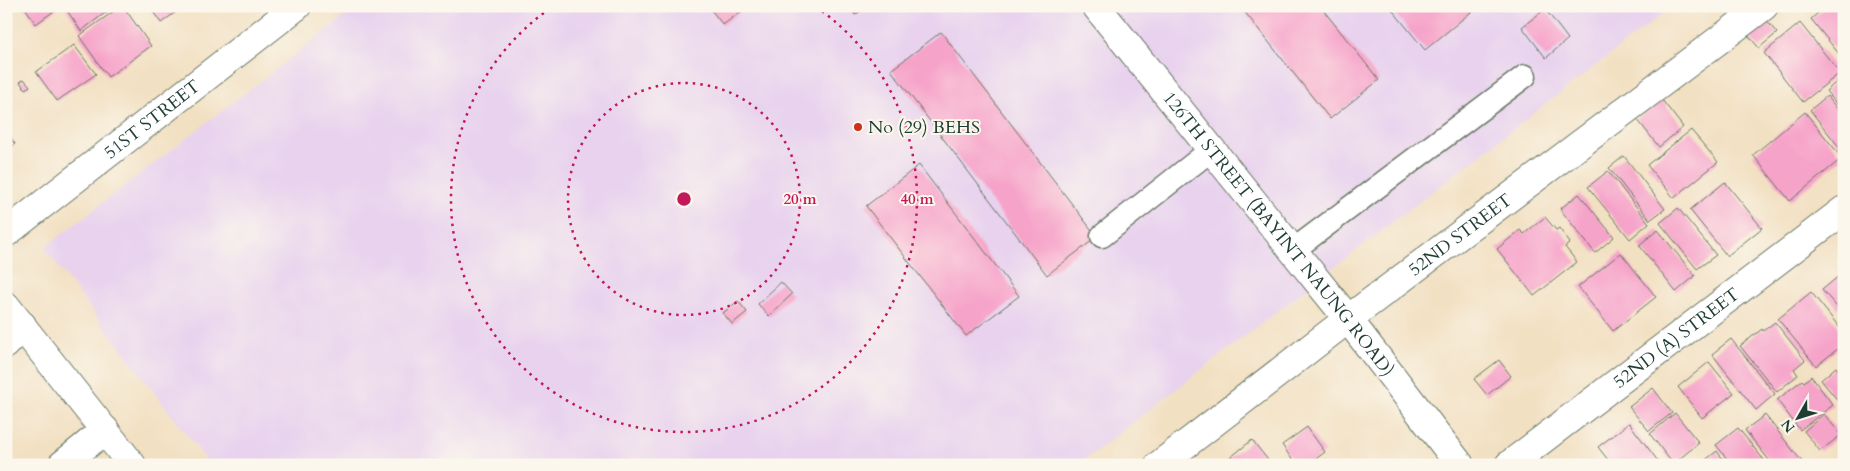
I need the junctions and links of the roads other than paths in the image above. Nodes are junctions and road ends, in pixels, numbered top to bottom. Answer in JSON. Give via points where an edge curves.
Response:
{"nodes":[{"id":1,"x":297,"y":6,"type":"edge"},
{"id":2,"x":1096,"y":6,"type":"edge"},
{"id":3,"x":1764,"y":6,"type":"edge"},
{"id":4,"x":1525,"y":76,"type":"dead end"},
{"id":5,"x":1211,"y":150,"type":"junction"},
{"id":6,"x":1844,"y":210,"type":"edge"},
{"id":7,"x":6,"y":233,"type":"edge"},
{"id":8,"x":1102,"y":236,"type":"dead end"},
{"id":9,"x":1292,"y":251,"type":"junction"},
{"id":10,"x":1348,"y":319,"type":"junction"},
{"id":11,"x":11,"y":325,"type":"edge"},
{"id":12,"x":105,"y":430,"type":"junction"},
{"id":13,"x":62,"y":465,"type":"edge"},
{"id":14,"x":132,"y":465,"type":"edge"},
{"id":15,"x":1159,"y":465,"type":"edge"},
{"id":16,"x":1460,"y":465,"type":"edge"},
{"id":17,"x":1509,"y":465,"type":"edge"}],
"edges":[{"from":1,"to":7,"type":"street","name":"51ST STREET"},
{"from":2,"to":5,"type":"street","name":"126TH STREET (BAYINT NAUNG ROAD)"},
{"from":3,"to":10,"type":"street","name":"52ND STREET"},
{"from":4,"to":9,"type":"lane"},
{"from":5,"to":8,"type":"lane"},
{"from":5,"to":9,"type":"street","name":"126TH STREET (BAYINT NAUNG ROAD)"},
{"from":6,"to":17,"type":"street","name":"52ND (A) STREET"},
{"from":9,"to":10,"type":"street","name":"126TH STREET (BAYINT NAUNG ROAD)"},
{"from":10,"to":15,"type":"street","name":"52ND STREET"},
{"from":10,"to":16,"type":"street","name":"126TH STREET (BAYINT NAUNG ROAD)"},
{"from":11,"to":12,"type":"street"},
{"from":12,"to":13,"type":"street"},
{"from":12,"to":14,"type":"street"}]}
